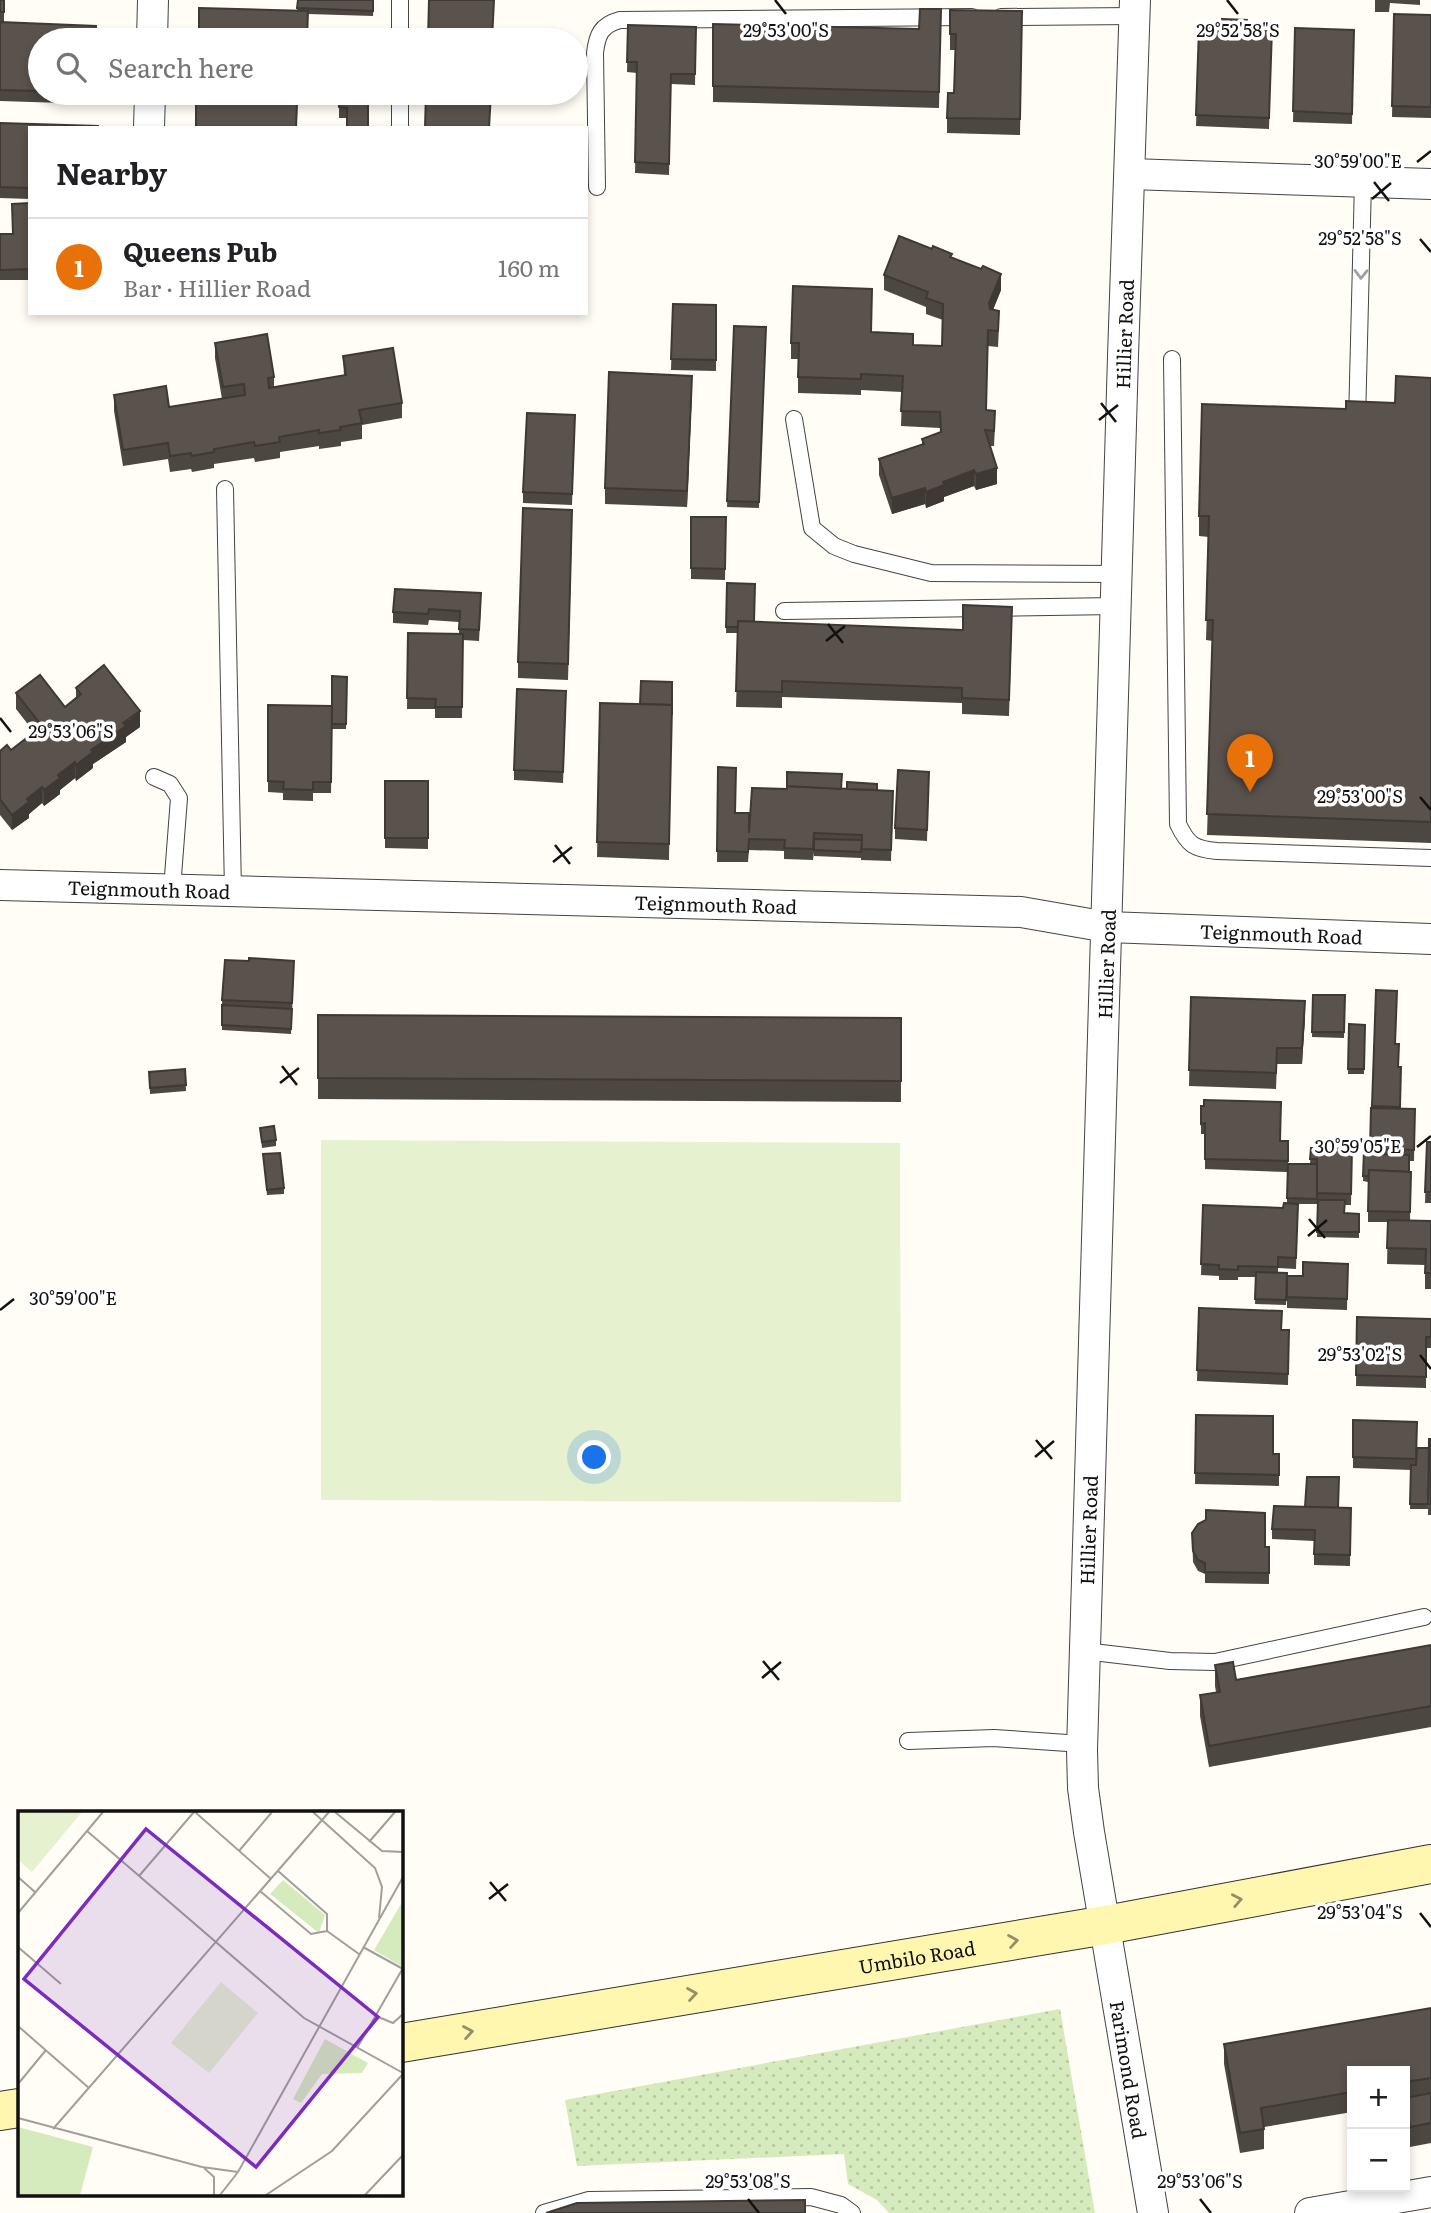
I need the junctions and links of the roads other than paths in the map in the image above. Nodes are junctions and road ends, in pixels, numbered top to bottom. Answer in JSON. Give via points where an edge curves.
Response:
{"nodes":[{"id":1,"x":153,"y":0,"type":"edge"},
{"id":2,"x":400,"y":0,"type":"edge"},
{"id":3,"x":1135,"y":8,"type":"edge"},
{"id":4,"x":152,"y":28,"type":"edge"},
{"id":5,"x":400,"y":28,"type":"edge"},
{"id":6,"x":150,"y":105,"type":"edge"},
{"id":7,"x":400,"y":105,"type":"edge"},
{"id":8,"x":149,"y":126,"type":"edge"},
{"id":9,"x":400,"y":126,"type":"edge"},
{"id":10,"x":1130,"y":174,"type":"junction"},
{"id":11,"x":1363,"y":182,"type":"junction"},
{"id":12,"x":1431,"y":184,"type":"edge"},
{"id":13,"x":597,"y":187,"type":"dead end"},
{"id":14,"x":1172,"y":359,"type":"dead end"},
{"id":15,"x":794,"y":419,"type":"dead end"},
{"id":16,"x":1357,"y":440,"type":"edge"},
{"id":17,"x":225,"y":489,"type":"dead end"},
{"id":18,"x":1117,"y":574,"type":"junction"},
{"id":19,"x":1116,"y":606,"type":"junction"},
{"id":20,"x":784,"y":611,"type":"dead end"},
{"id":21,"x":154,"y":777,"type":"dead end"},
{"id":22,"x":1431,"y":858,"type":"edge"},
{"id":23,"x":0,"y":885,"type":"edge"},
{"id":24,"x":172,"y":889,"type":"junction"},
{"id":25,"x":233,"y":891,"type":"junction"},
{"id":26,"x":1107,"y":927,"type":"junction"},
{"id":27,"x":1431,"y":939,"type":"edge"},
{"id":28,"x":1423,"y":1617,"type":"dead end"},
{"id":29,"x":1084,"y":1651,"type":"junction"},
{"id":30,"x":908,"y":1741,"type":"dead end"},
{"id":31,"x":1082,"y":1744,"type":"junction"},
{"id":32,"x":1431,"y":1864,"type":"edge"},
{"id":33,"x":1106,"y":1925,"type":"junction"},
{"id":34,"x":402,"y":2043,"type":"edge"},
{"id":35,"x":18,"y":2108,"type":"edge"},
{"id":36,"x":0,"y":2111,"type":"edge"},
{"id":37,"x":1431,"y":2194,"type":"edge"},
{"id":38,"x":544,"y":2213,"type":"edge"},
{"id":39,"x":852,"y":2213,"type":"edge"},
{"id":40,"x":1153,"y":2213,"type":"edge"},
{"id":41,"x":1310,"y":2213,"type":"edge"}],
"edges":[{"from":1,"to":4,"type":"street"},
{"from":2,"to":5,"type":"lane"},
{"from":3,"to":10,"type":"street","name":"Hillier Road"},
{"from":3,"to":13,"type":"lane","via":[[611,22],[596,37],[594,52]]},
{"from":6,"to":8,"type":"street"},
{"from":7,"to":9,"type":"lane"},
{"from":10,"to":11,"type":"street"},
{"from":10,"to":18,"type":"street","name":"Hillier Road"},
{"from":11,"to":12,"type":"street"},
{"from":11,"to":16,"type":"lane","one_way":true},
{"from":14,"to":22,"type":"lane","via":[[1178,824],[1192,846],[1217,851]]},
{"from":15,"to":18,"type":"lane","via":[[811,528],[834,546],[931,573]]},
{"from":17,"to":25,"type":"lane"},
{"from":18,"to":19,"type":"street","name":"Hillier Road"},
{"from":19,"to":20,"type":"lane"},
{"from":19,"to":26,"type":"street","name":"Hillier Road"},
{"from":21,"to":24,"type":"lane","via":[[170,784],[179,798]]},
{"from":23,"to":24,"type":"street","name":"Teignmouth Road"},
{"from":24,"to":25,"type":"street","name":"Teignmouth Road"},
{"from":25,"to":26,"type":"street","name":"Teignmouth Road","via":[[1021,912]]},
{"from":26,"to":27,"type":"street","name":"Teignmouth Road"},
{"from":26,"to":29,"type":"street","name":"Hillier Road"},
{"from":28,"to":29,"type":"lane","via":[[1215,1662]]},
{"from":29,"to":31,"type":"street","name":"Hillier Road"},
{"from":30,"to":31,"type":"lane","via":[[994,1738]]},
{"from":31,"to":33,"type":"street","name":"Hillier Road","via":[[1083,1788]]},
{"from":33,"to":32,"type":"main road","name":"Umbilo Road","one_way":true},
{"from":34,"to":33,"type":"main road","name":"Umbilo Road","one_way":true},
{"from":33,"to":40,"type":"street","name":"Farimond Road"},
{"from":35,"to":36,"type":"main road"},
{"from":37,"to":41,"type":"street"},
{"from":38,"to":39,"type":"lane","via":[[589,2200],[811,2197]]}]}
